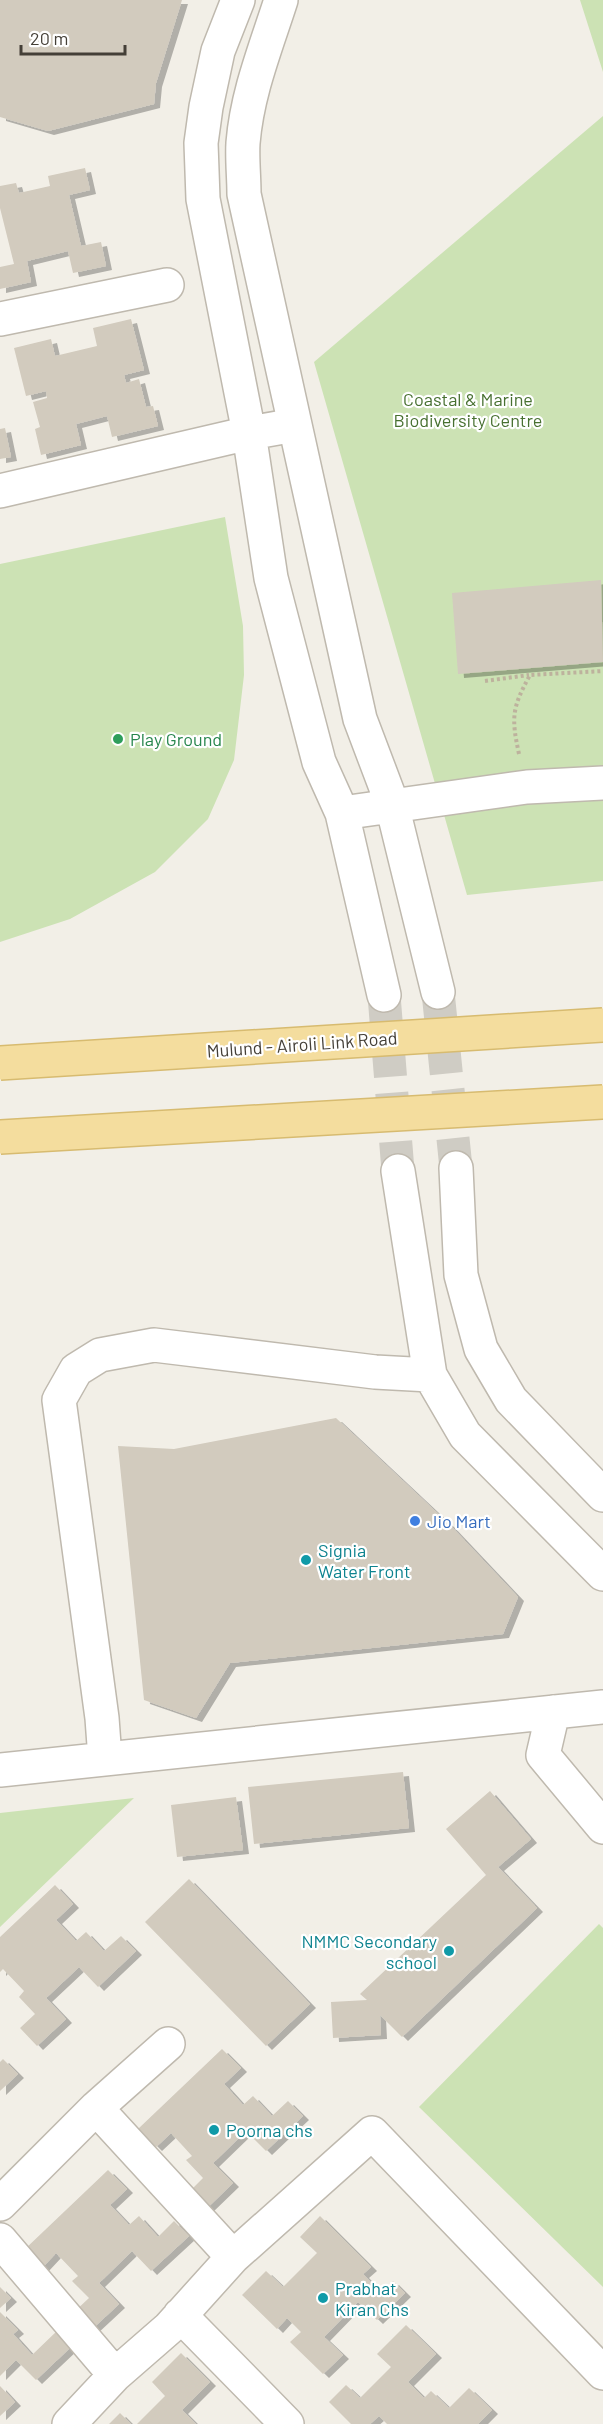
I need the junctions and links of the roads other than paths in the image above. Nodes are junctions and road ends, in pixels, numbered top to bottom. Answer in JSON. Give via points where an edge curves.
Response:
{"nodes":[{"id":1,"x":238,"y":0,"type":"edge"},
{"id":2,"x":281,"y":0,"type":"edge"},
{"id":3,"x":167,"y":285,"type":"dead end"},
{"id":4,"x":0,"y":319,"type":"edge"},
{"id":5,"x":295,"y":425,"type":"junction"},
{"id":6,"x":249,"y":433,"type":"junction"},
{"id":7,"x":0,"y":491,"type":"edge"},
{"id":8,"x":603,"y":783,"type":"edge"},
{"id":9,"x":392,"y":804,"type":"junction"},
{"id":10,"x":342,"y":813,"type":"junction"},
{"id":11,"x":438,"y":992,"type":"tunnel mouth"},
{"id":12,"x":384,"y":995,"type":"tunnel mouth"},
{"id":13,"x":603,"y":1025,"type":"edge"},
{"id":14,"x":0,"y":1063,"type":"edge"},
{"id":15,"x":603,"y":1102,"type":"edge"},
{"id":16,"x":0,"y":1137,"type":"edge"},
{"id":17,"x":456,"y":1168,"type":"tunnel mouth"},
{"id":18,"x":398,"y":1171,"type":"tunnel mouth"},
{"id":19,"x":430,"y":1374,"type":"junction"},
{"id":20,"x":603,"y":1494,"type":"edge"},
{"id":21,"x":603,"y":1574,"type":"edge"},
{"id":22,"x":603,"y":1707,"type":"edge"},
{"id":23,"x":554,"y":1712,"type":"junction"},
{"id":24,"x":105,"y":1759,"type":"junction"},
{"id":25,"x":0,"y":1770,"type":"edge"},
{"id":26,"x":603,"y":1827,"type":"edge"},
{"id":27,"x":168,"y":2044,"type":"dead end"},
{"id":28,"x":96,"y":2108,"type":"junction"},
{"id":29,"x":0,"y":2204,"type":"edge"},
{"id":30,"x":0,"y":2240,"type":"edge"},
{"id":31,"x":233,"y":2257,"type":"junction"},
{"id":32,"x":180,"y":2315,"type":"junction"},
{"id":33,"x":603,"y":2373,"type":"edge"},
{"id":34,"x":115,"y":2375,"type":"junction"},
{"id":35,"x":69,"y":2424,"type":"edge"},
{"id":36,"x":287,"y":2424,"type":"edge"}],
"edges":[{"from":1,"to":6,"type":"street","via":[[218,51],[201,143],[203,199]]},
{"from":2,"to":5,"type":"street","via":[[247,114],[244,194]]},
{"from":3,"to":4,"type":"street"},
{"from":5,"to":6,"type":"street"},
{"from":5,"to":9,"type":"street","via":[[360,719]]},
{"from":6,"to":7,"type":"street"},
{"from":6,"to":10,"type":"street","via":[[271,578],[320,762]]},
{"from":8,"to":9,"type":"street","via":[[527,787]]},
{"from":9,"to":10,"type":"street"},
{"from":9,"to":11,"type":"street"},
{"from":10,"to":12,"type":"street"},
{"from":13,"to":14,"type":"main road","name":"Mulund - Airoli Link Road","bridge":true},
{"from":15,"to":16,"type":"main road","bridge":true},
{"from":17,"to":20,"type":"street","via":[[461,1275],[482,1348],[511,1400]]},
{"from":18,"to":19,"type":"street"},
{"from":19,"to":21,"type":"street","via":[[465,1435]]},
{"from":19,"to":24,"type":"street","via":[[375,1372],[154,1345],[100,1354],[76,1370],[59,1400]]},
{"from":22,"to":23,"type":"street"},
{"from":23,"to":24,"type":"street"},
{"from":23,"to":26,"type":"street","via":[[543,1755]]},
{"from":24,"to":25,"type":"street"},
{"from":27,"to":28,"type":"street"},
{"from":28,"to":29,"type":"street"},
{"from":28,"to":31,"type":"street"},
{"from":30,"to":34,"type":"street"},
{"from":31,"to":32,"type":"street"},
{"from":31,"to":33,"type":"street","via":[[372,2133]]},
{"from":32,"to":34,"type":"street"},
{"from":32,"to":36,"type":"street"},
{"from":34,"to":35,"type":"street"}]}
